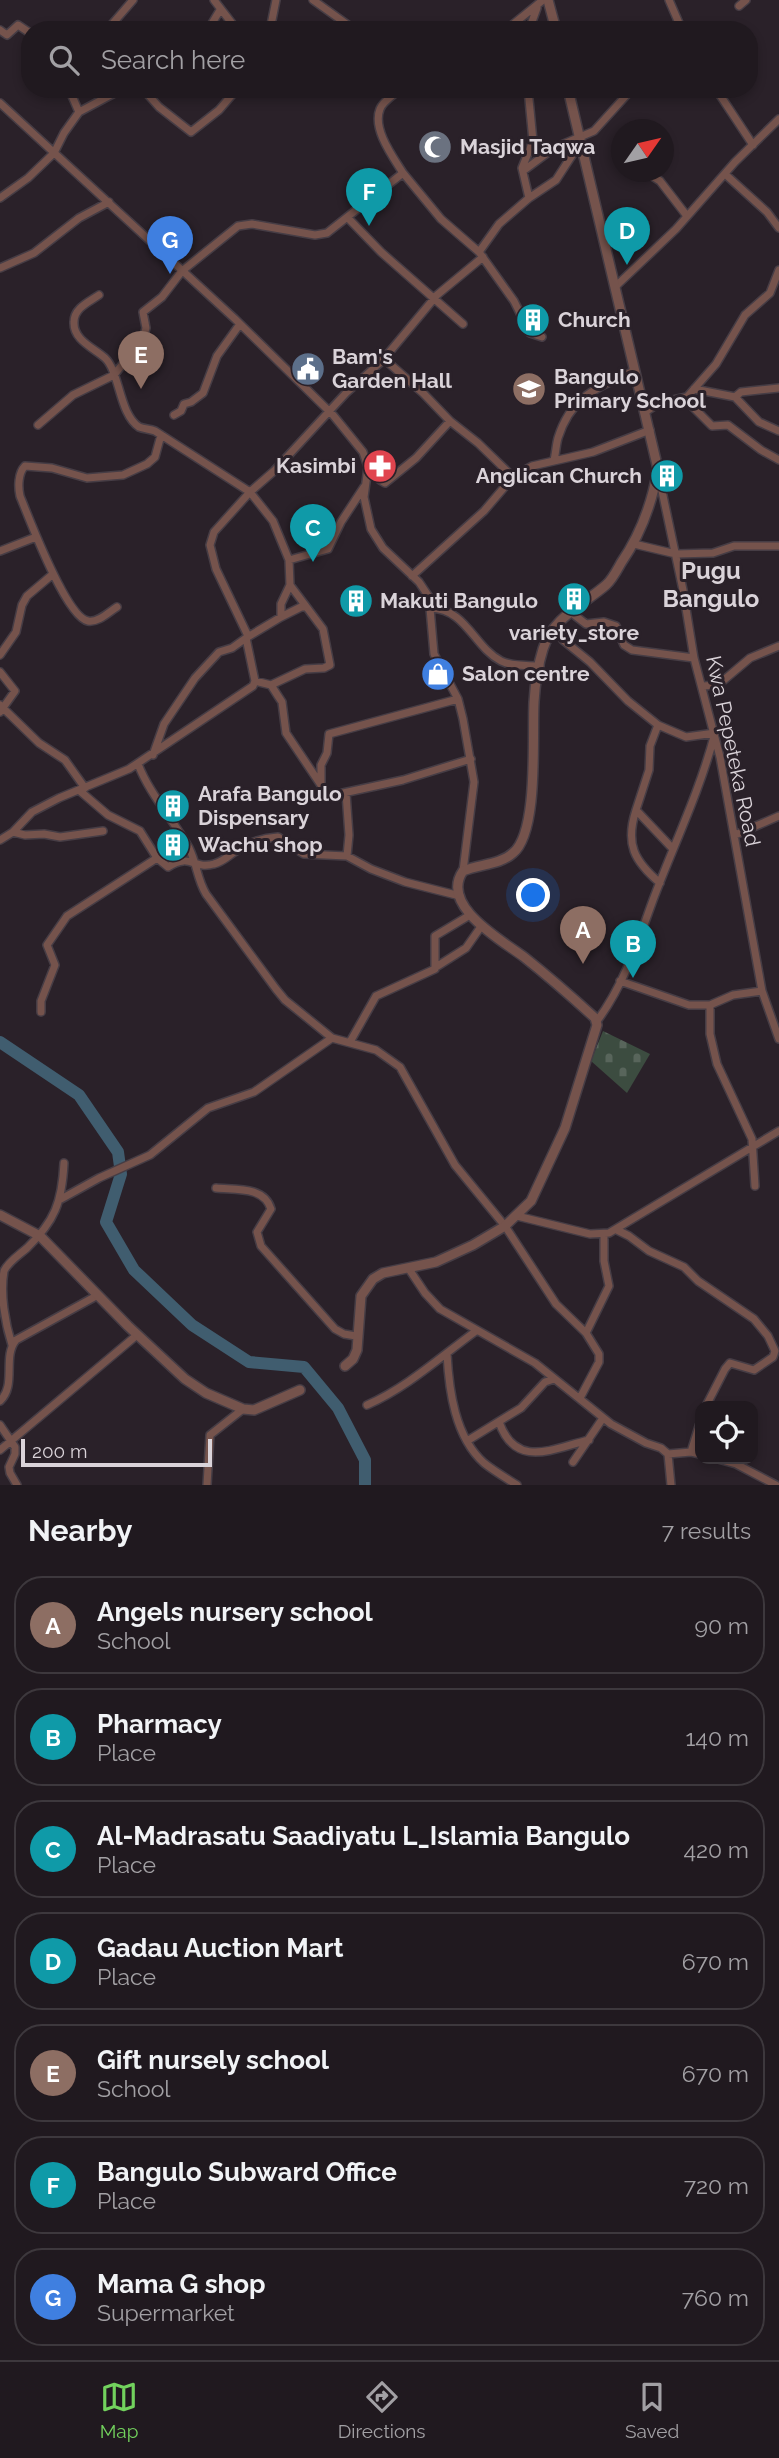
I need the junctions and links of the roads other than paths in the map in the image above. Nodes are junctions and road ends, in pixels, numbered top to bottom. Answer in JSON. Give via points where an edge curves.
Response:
{"nodes":[{"id":1,"x":134,"y":0,"type":"edge"},
{"id":2,"x":214,"y":0,"type":"edge"},
{"id":3,"x":276,"y":0,"type":"edge"},
{"id":4,"x":313,"y":0,"type":"edge"},
{"id":5,"x":669,"y":0,"type":"edge"},
{"id":6,"x":746,"y":0,"type":"edge"},
{"id":7,"x":543,"y":1,"type":"edge"},
{"id":8,"x":739,"y":6,"type":"dead end"},
{"id":9,"x":220,"y":10,"type":"junction"},
{"id":10,"x":118,"y":21,"type":"edge"},
{"id":11,"x":213,"y":21,"type":"edge"},
{"id":12,"x":230,"y":21,"type":"edge"},
{"id":13,"x":272,"y":21,"type":"edge"},
{"id":14,"x":342,"y":21,"type":"edge"},
{"id":15,"x":517,"y":21,"type":"edge"},
{"id":16,"x":530,"y":21,"type":"edge"},
{"id":17,"x":552,"y":21,"type":"edge"},
{"id":18,"x":678,"y":21,"type":"edge"},
{"id":19,"x":21,"y":27,"type":"edge"},
{"id":20,"x":0,"y":30,"type":"edge"},
{"id":21,"x":73,"y":98,"type":"edge"},
{"id":22,"x":105,"y":98,"type":"edge"},
{"id":23,"x":151,"y":98,"type":"edge"},
{"id":24,"x":229,"y":98,"type":"edge"},
{"id":25,"x":390,"y":98,"type":"edge"},
{"id":26,"x":529,"y":98,"type":"edge"},
{"id":27,"x":570,"y":98,"type":"edge"},
{"id":28,"x":624,"y":98,"type":"edge"},
{"id":29,"x":722,"y":98,"type":"edge"},
{"id":30,"x":0,"y":103,"type":"edge"},
{"id":31,"x":79,"y":112,"type":"junction"},
{"id":32,"x":779,"y":119,"type":"edge"},
{"id":33,"x":579,"y":140,"type":"junction"},
{"id":34,"x":753,"y":145,"type":"junction"},
{"id":35,"x":54,"y":153,"type":"junction"},
{"id":36,"x":523,"y":171,"type":"junction"},
{"id":37,"x":403,"y":173,"type":"junction"},
{"id":38,"x":725,"y":174,"type":"junction"},
{"id":39,"x":660,"y":182,"type":"edge"},
{"id":40,"x":0,"y":198,"type":"edge"},
{"id":41,"x":529,"y":198,"type":"junction"},
{"id":42,"x":109,"y":202,"type":"junction"},
{"id":43,"x":775,"y":215,"type":"edge"},
{"id":44,"x":687,"y":216,"type":"junction"},
{"id":45,"x":348,"y":218,"type":"junction"},
{"id":46,"x":779,"y":228,"type":"edge"},
{"id":47,"x":481,"y":254,"type":"junction"},
{"id":48,"x":0,"y":268,"type":"edge"},
{"id":49,"x":779,"y":270,"type":"edge"},
{"id":50,"x":182,"y":271,"type":"junction"},
{"id":51,"x":615,"y":287,"type":"junction"},
{"id":52,"x":99,"y":295,"type":"dead end"},
{"id":53,"x":433,"y":299,"type":"junction"},
{"id":54,"x":240,"y":324,"type":"junction"},
{"id":55,"x":463,"y":324,"type":"dead end"},
{"id":56,"x":542,"y":337,"type":"dead end"},
{"id":57,"x":383,"y":358,"type":"junction"},
{"id":58,"x":634,"y":371,"type":"junction"},
{"id":59,"x":114,"y":374,"type":"junction"},
{"id":60,"x":694,"y":388,"type":"junction"},
{"id":61,"x":779,"y":388,"type":"edge"},
{"id":62,"x":687,"y":397,"type":"junction"},
{"id":63,"x":735,"y":397,"type":"junction"},
{"id":64,"x":328,"y":411,"type":"junction"},
{"id":65,"x":645,"y":412,"type":"junction"},
{"id":66,"x":174,"y":415,"type":"dead end"},
{"id":67,"x":450,"y":421,"type":"junction"},
{"id":68,"x":38,"y":425,"type":"dead end"},
{"id":69,"x":650,"y":430,"type":"junction"},
{"id":70,"x":779,"y":431,"type":"edge"},
{"id":71,"x":161,"y":435,"type":"junction"},
{"id":72,"x":554,"y":460,"type":"junction"},
{"id":73,"x":779,"y":460,"type":"edge"},
{"id":74,"x":367,"y":461,"type":"junction"},
{"id":75,"x":658,"y":469,"type":"junction"},
{"id":76,"x":513,"y":477,"type":"junction"},
{"id":77,"x":364,"y":487,"type":"junction"},
{"id":78,"x":250,"y":492,"type":"junction"},
{"id":79,"x":36,"y":537,"type":"junction"},
{"id":80,"x":634,"y":544,"type":"junction"},
{"id":81,"x":779,"y":546,"type":"edge"},
{"id":82,"x":0,"y":551,"type":"edge"},
{"id":83,"x":676,"y":554,"type":"junction"},
{"id":84,"x":289,"y":560,"type":"junction"},
{"id":85,"x":53,"y":574,"type":"junction"},
{"id":86,"x":412,"y":576,"type":"junction"},
{"id":87,"x":290,"y":585,"type":"junction"},
{"id":88,"x":117,"y":607,"type":"dead end"},
{"id":89,"x":305,"y":607,"type":"junction"},
{"id":90,"x":431,"y":608,"type":"junction"},
{"id":91,"x":569,"y":611,"type":"junction"},
{"id":92,"x":281,"y":617,"type":"junction"},
{"id":93,"x":554,"y":628,"type":"junction"},
{"id":94,"x":247,"y":637,"type":"junction"},
{"id":95,"x":779,"y":646,"type":"edge"},
{"id":96,"x":0,"y":655,"type":"edge"},
{"id":97,"x":694,"y":658,"type":"junction"},
{"id":98,"x":540,"y":666,"type":"junction"},
{"id":99,"x":0,"y":671,"type":"edge"},
{"id":100,"x":255,"y":681,"type":"junction"},
{"id":101,"x":271,"y":685,"type":"junction"},
{"id":102,"x":703,"y":686,"type":"junction"},
{"id":103,"x":458,"y":699,"type":"junction"},
{"id":104,"x":1,"y":708,"type":"edge"},
{"id":105,"x":658,"y":725,"type":"junction"},
{"id":106,"x":715,"y":733,"type":"junction"},
{"id":107,"x":153,"y":755,"type":"junction"},
{"id":108,"x":471,"y":759,"type":"junction"},
{"id":109,"x":138,"y":764,"type":"junction"},
{"id":110,"x":321,"y":783,"type":"junction"},
{"id":111,"x":83,"y":789,"type":"junction"},
{"id":112,"x":346,"y":793,"type":"junction"},
{"id":113,"x":636,"y":810,"type":"junction"},
{"id":114,"x":779,"y":816,"type":"edge"},
{"id":115,"x":103,"y":831,"type":"dead end"},
{"id":116,"x":13,"y":832,"type":"junction"},
{"id":117,"x":735,"y":835,"type":"junction"},
{"id":118,"x":0,"y":840,"type":"edge"},
{"id":119,"x":673,"y":849,"type":"junction"},
{"id":120,"x":347,"y":856,"type":"junction"},
{"id":121,"x":157,"y":858,"type":"junction"},
{"id":122,"x":196,"y":863,"type":"junction"},
{"id":123,"x":463,"y":872,"type":"junction"},
{"id":124,"x":660,"y":883,"type":"junction"},
{"id":125,"x":460,"y":896,"type":"junction"},
{"id":126,"x":470,"y":915,"type":"junction"},
{"id":127,"x":480,"y":928,"type":"junction"},
{"id":128,"x":436,"y":967,"type":"junction"},
{"id":129,"x":620,"y":981,"type":"junction"},
{"id":130,"x":762,"y":991,"type":"junction"},
{"id":131,"x":710,"y":1005,"type":"junction"},
{"id":132,"x":41,"y":1012,"type":"dead end"},
{"id":133,"x":597,"y":1021,"type":"junction"},
{"id":134,"x":332,"y":1038,"type":"junction"},
{"id":135,"x":779,"y":1039,"type":"edge"},
{"id":136,"x":350,"y":1042,"type":"junction"},
{"id":137,"x":779,"y":1131,"type":"edge"},
{"id":138,"x":753,"y":1147,"type":"junction"},
{"id":139,"x":64,"y":1163,"type":"dead end"},
{"id":140,"x":755,"y":1186,"type":"dead end"},
{"id":141,"x":216,"y":1188,"type":"dead end"},
{"id":142,"x":61,"y":1199,"type":"junction"},
{"id":143,"x":0,"y":1215,"type":"edge"},
{"id":144,"x":517,"y":1216,"type":"junction"},
{"id":145,"x":505,"y":1226,"type":"junction"},
{"id":146,"x":617,"y":1230,"type":"junction"},
{"id":147,"x":604,"y":1235,"type":"junction"},
{"id":148,"x":40,"y":1236,"type":"junction"},
{"id":149,"x":409,"y":1269,"type":"junction"},
{"id":150,"x":99,"y":1295,"type":"junction"},
{"id":151,"x":1,"y":1313,"type":"edge"},
{"id":152,"x":476,"y":1331,"type":"junction"},
{"id":153,"x":586,"y":1333,"type":"junction"},
{"id":154,"x":137,"y":1335,"type":"junction"},
{"id":155,"x":356,"y":1336,"type":"junction"},
{"id":156,"x":12,"y":1345,"type":"junction"},
{"id":157,"x":447,"y":1354,"type":"junction"},
{"id":158,"x":345,"y":1366,"type":"dead end"},
{"id":159,"x":554,"y":1379,"type":"junction"},
{"id":160,"x":300,"y":1390,"type":"dead end"},
{"id":161,"x":580,"y":1398,"type":"junction"},
{"id":162,"x":0,"y":1401,"type":"edge"},
{"id":163,"x":709,"y":1401,"type":"edge"},
{"id":164,"x":367,"y":1405,"type":"dead end"},
{"id":165,"x":243,"y":1409,"type":"junction"},
{"id":166,"x":603,"y":1418,"type":"junction"},
{"id":167,"x":499,"y":1423,"type":"junction"},
{"id":168,"x":0,"y":1425,"type":"edge"},
{"id":169,"x":695,"y":1439,"type":"edge"},
{"id":170,"x":589,"y":1440,"type":"junction"},
{"id":171,"x":11,"y":1441,"type":"junction"},
{"id":172,"x":467,"y":1441,"type":"junction"},
{"id":173,"x":0,"y":1450,"type":"edge"},
{"id":174,"x":691,"y":1452,"type":"junction"},
{"id":175,"x":695,"y":1453,"type":"edge"},
{"id":176,"x":668,"y":1454,"type":"junction"},
{"id":177,"x":573,"y":1462,"type":"dead end"},
{"id":178,"x":736,"y":1464,"type":"edge"},
{"id":179,"x":17,"y":1485,"type":"edge"},
{"id":180,"x":207,"y":1485,"type":"edge"},
{"id":181,"x":517,"y":1485,"type":"edge"},
{"id":182,"x":671,"y":1485,"type":"edge"},
{"id":183,"x":776,"y":1485,"type":"edge"}],
"edges":[{"from":1,"to":10,"type":"street"},
{"from":2,"to":9,"type":"street"},
{"from":3,"to":13,"type":"street"},
{"from":4,"to":14,"type":"street"},
{"from":5,"to":18,"type":"street"},
{"from":6,"to":8,"type":"street"},
{"from":7,"to":15,"type":"street"},
{"from":7,"to":16,"type":"street"},
{"from":7,"to":17,"type":"street"},
{"from":9,"to":11,"type":"street"},
{"from":9,"to":12,"type":"street"},
{"from":19,"to":20,"type":"street","via":[[8,35]]},
{"from":21,"to":31,"type":"street"},
{"from":22,"to":31,"type":"street"},
{"from":23,"to":24,"type":"street","via":[[191,132]]},
{"from":25,"to":37,"type":"street","via":[[379,110],[378,120]]},
{"from":26,"to":36,"type":"street","via":[[533,141]]},
{"from":27,"to":33,"type":"street"},
{"from":28,"to":33,"type":"street","via":[[598,128]]},
{"from":29,"to":34,"type":"street"},
{"from":30,"to":35,"type":"street"},
{"from":31,"to":35,"type":"street"},
{"from":32,"to":34,"type":"street"},
{"from":33,"to":36,"type":"street","via":[[554,148]]},
{"from":33,"to":41,"type":"street","via":[[556,180]]},
{"from":33,"to":51,"type":"street"},
{"from":34,"to":38,"type":"street"},
{"from":35,"to":40,"type":"street"},
{"from":35,"to":42,"type":"street"},
{"from":36,"to":41,"type":"street"},
{"from":37,"to":45,"type":"street"},
{"from":37,"to":47,"type":"street","via":[[425,203]]},
{"from":38,"to":43,"type":"street"},
{"from":38,"to":44,"type":"street"},
{"from":39,"to":44,"type":"street"},
{"from":41,"to":47,"type":"street","via":[[499,224]]},
{"from":42,"to":48,"type":"street","via":[[79,218],[34,253]]},
{"from":42,"to":50,"type":"street"},
{"from":43,"to":46,"type":"street"},
{"from":44,"to":51,"type":"street"},
{"from":45,"to":50,"type":"street","via":[[321,235],[244,224]]},
{"from":45,"to":53,"type":"street"},
{"from":47,"to":53,"type":"street"},
{"from":47,"to":56,"type":"street","via":[[530,333]]},
{"from":49,"to":60,"type":"street","via":[[770,293],[745,315],[716,364]]},
{"from":50,"to":54,"type":"street"},
{"from":50,"to":59,"type":"street","via":[[143,312],[143,339]]},
{"from":51,"to":58,"type":"street"},
{"from":52,"to":59,"type":"street","via":[[76,311],[74,324],[81,339],[109,362]]},
{"from":53,"to":55,"type":"street"},
{"from":53,"to":57,"type":"street"},
{"from":54,"to":64,"type":"street"},
{"from":54,"to":66,"type":"street","via":[[212,364],[203,393]]},
{"from":57,"to":64,"type":"street"},
{"from":57,"to":67,"type":"street"},
{"from":58,"to":65,"type":"street"},
{"from":58,"to":72,"type":"street","via":[[573,405]]},
{"from":59,"to":68,"type":"street","via":[[74,395]]},
{"from":59,"to":71,"type":"street","via":[[135,422]]},
{"from":60,"to":62,"type":"street"},
{"from":60,"to":63,"type":"street"},
{"from":61,"to":63,"type":"street","via":[[741,392]]},
{"from":62,"to":65,"type":"street","via":[[659,403]]},
{"from":62,"to":73,"type":"street","via":[[712,426],[728,425]]},
{"from":63,"to":70,"type":"street","via":[[760,422]]},
{"from":64,"to":74,"type":"street"},
{"from":64,"to":78,"type":"street"},
{"from":65,"to":69,"type":"street"},
{"from":67,"to":74,"type":"street","via":[[385,483]]},
{"from":67,"to":76,"type":"street"},
{"from":69,"to":72,"type":"street","via":[[606,448]]},
{"from":69,"to":75,"type":"street"},
{"from":71,"to":78,"type":"street"},
{"from":71,"to":79,"type":"street","via":[[155,457],[123,475],[88,478],[40,466],[23,467],[19,493]]},
{"from":72,"to":76,"type":"street"},
{"from":74,"to":77,"type":"street"},
{"from":75,"to":80,"type":"street"},
{"from":75,"to":83,"type":"street","name":"Kwa Pepeteka Road"},
{"from":76,"to":86,"type":"street","via":[[484,511]]},
{"from":77,"to":84,"type":"street","via":[[328,549]]},
{"from":77,"to":86,"type":"street","via":[[371,529]]},
{"from":78,"to":84,"type":"street","via":[[273,521]]},
{"from":78,"to":94,"type":"street","via":[[214,532],[210,545]]},
{"from":79,"to":82,"type":"street"},
{"from":79,"to":85,"type":"street"},
{"from":80,"to":83,"type":"street"},
{"from":80,"to":91,"type":"street","via":[[608,583]]},
{"from":81,"to":83,"type":"street"},
{"from":83,"to":97,"type":"street","name":"Kwa Pepeteka Road"},
{"from":84,"to":87,"type":"street"},
{"from":85,"to":88,"type":"street","via":[[86,621],[96,621]]},
{"from":85,"to":96,"type":"street","via":[[27,596],[16,632]]},
{"from":86,"to":90,"type":"street","via":[[424,588]]},
{"from":87,"to":89,"type":"street"},
{"from":87,"to":92,"type":"street","via":[[281,604]]},
{"from":89,"to":92,"type":"street"},
{"from":89,"to":101,"type":"street","via":[[324,633],[330,665],[305,669]]},
{"from":90,"to":98,"type":"street","via":[[459,618],[503,662]]},
{"from":90,"to":103,"type":"street","via":[[434,654]]},
{"from":91,"to":93,"type":"street"},
{"from":91,"to":97,"type":"street","via":[[586,624],[616,626],[624,645],[632,650]]},
{"from":92,"to":94,"type":"street"},
{"from":93,"to":98,"type":"street"},
{"from":93,"to":105,"type":"street"},
{"from":94,"to":100,"type":"street"},
{"from":94,"to":107,"type":"street","via":[[219,652],[195,678],[164,724]]},
{"from":95,"to":102,"type":"street","via":[[750,658],[718,685]]},
{"from":97,"to":102,"type":"street","name":"Kwa Pepeteka Road"},
{"from":98,"to":123,"type":"street","via":[[534,698],[530,810],[522,842],[511,855]]},
{"from":99,"to":104,"type":"street","via":[[15,691]]},
{"from":100,"to":101,"type":"street"},
{"from":100,"to":107,"type":"street"},
{"from":101,"to":110,"type":"street","via":[[282,702],[286,733]]},
{"from":102,"to":106,"type":"street","name":"Kwa Pepeteka Road"},
{"from":103,"to":108,"type":"street"},
{"from":103,"to":110,"type":"street","via":[[329,734]]},
{"from":104,"to":111,"type":"street","via":[[65,760]]},
{"from":105,"to":106,"type":"street","via":[[686,737]]},
{"from":105,"to":113,"type":"street"},
{"from":106,"to":117,"type":"street","name":"Kwa Pepeteka Road"},
{"from":106,"to":119,"type":"street"},
{"from":107,"to":109,"type":"street"},
{"from":108,"to":112,"type":"street"},
{"from":108,"to":123,"type":"street","via":[[474,793]]},
{"from":109,"to":111,"type":"street"},
{"from":109,"to":122,"type":"street"},
{"from":110,"to":112,"type":"street","via":[[327,794]]},
{"from":111,"to":116,"type":"street","via":[[40,808]]},
{"from":111,"to":121,"type":"street","via":[[108,815],[140,831]]},
{"from":112,"to":120,"type":"street"},
{"from":113,"to":119,"type":"street"},
{"from":113,"to":124,"type":"street","via":[[632,851]]},
{"from":114,"to":117,"type":"street"},
{"from":115,"to":116,"type":"street","via":[[60,837]]},
{"from":116,"to":118,"type":"street"},
{"from":117,"to":130,"type":"street","name":"Kwa Pepeteka Road"},
{"from":119,"to":124,"type":"street"},
{"from":120,"to":122,"type":"street","via":[[304,854],[273,838],[256,840],[219,863]]},
{"from":120,"to":125,"type":"street","via":[[405,882]]},
{"from":121,"to":122,"type":"street","via":[[168,867],[177,860]]},
{"from":121,"to":132,"type":"street","via":[[64,919],[47,945],[55,965]]},
{"from":122,"to":134,"type":"street","via":[[206,894],[272,984]]},
{"from":123,"to":125,"type":"street"},
{"from":124,"to":129,"type":"street"},
{"from":125,"to":126,"type":"street"},
{"from":126,"to":127,"type":"street"},
{"from":126,"to":128,"type":"street","via":[[435,936]]},
{"from":127,"to":128,"type":"street","via":[[466,948]]},
{"from":127,"to":133,"type":"street","via":[[523,957]]},
{"from":128,"to":136,"type":"street","via":[[372,1000]]},
{"from":129,"to":131,"type":"street","via":[[689,1005]]},
{"from":129,"to":133,"type":"street"},
{"from":130,"to":131,"type":"street","via":[[733,995]]},
{"from":130,"to":135,"type":"street","name":"Kwa Pepeteka Road"},
{"from":131,"to":138,"type":"street","via":[[717,1064]]},
{"from":133,"to":144,"type":"street","via":[[565,1128],[531,1201]]},
{"from":134,"to":136,"type":"street"},
{"from":134,"to":142,"type":"street","via":[[254,1091],[208,1108],[150,1156]]},
{"from":136,"to":145,"type":"street","via":[[376,1050],[400,1068],[455,1165]]},
{"from":137,"to":138,"type":"street"},
{"from":138,"to":140,"type":"street"},
{"from":138,"to":146,"type":"street"},
{"from":139,"to":142,"type":"street"},
{"from":141,"to":155,"type":"street","via":[[256,1192],[266,1199],[271,1209],[257,1232],[261,1246],[335,1329]]},
{"from":142,"to":148,"type":"street"},
{"from":143,"to":148,"type":"street"},
{"from":144,"to":145,"type":"street"},
{"from":144,"to":147,"type":"street"},
{"from":145,"to":149,"type":"street","via":[[436,1262]]},
{"from":145,"to":153,"type":"street","via":[[556,1304]]},
{"from":146,"to":147,"type":"street"},
{"from":146,"to":163,"type":"street","via":[[684,1267],[754,1319],[768,1336],[773,1357],[754,1370],[730,1363]]},
{"from":147,"to":153,"type":"street","via":[[609,1286]]},
{"from":148,"to":150,"type":"street"},
{"from":148,"to":151,"type":"street","via":[[5,1269]]},
{"from":149,"to":152,"type":"street","via":[[440,1309]]},
{"from":149,"to":155,"type":"street","via":[[383,1273],[366,1286]]},
{"from":150,"to":154,"type":"street"},
{"from":150,"to":156,"type":"street"},
{"from":151,"to":156,"type":"street"},
{"from":152,"to":157,"type":"street"},
{"from":152,"to":159,"type":"street","via":[[536,1363]]},
{"from":153,"to":161,"type":"street","via":[[599,1362]]},
{"from":154,"to":165,"type":"street","via":[[185,1380]]},
{"from":154,"to":171,"type":"street"},
{"from":155,"to":158,"type":"street","via":[[357,1350]]},
{"from":156,"to":162,"type":"street","via":[[7,1391]]},
{"from":157,"to":164,"type":"street","via":[[390,1395]]},
{"from":157,"to":172,"type":"street","via":[[453,1399]]},
{"from":159,"to":161,"type":"street"},
{"from":159,"to":167,"type":"street"},
{"from":160,"to":165,"type":"street","via":[[254,1410]]},
{"from":161,"to":166,"type":"street"},
{"from":165,"to":180,"type":"street","via":[[210,1435]]},
{"from":166,"to":170,"type":"street"},
{"from":166,"to":176,"type":"street"},
{"from":167,"to":170,"type":"street","via":[[512,1443],[530,1453]]},
{"from":167,"to":172,"type":"street"},
{"from":168,"to":171,"type":"street"},
{"from":169,"to":174,"type":"street"},
{"from":170,"to":177,"type":"street"},
{"from":171,"to":173,"type":"street"},
{"from":171,"to":179,"type":"street","via":[[15,1451],[9,1467]]},
{"from":172,"to":181,"type":"street","via":[[484,1463]]},
{"from":174,"to":175,"type":"street"},
{"from":174,"to":176,"type":"street"},
{"from":176,"to":182,"type":"street"},
{"from":178,"to":183,"type":"street"}]}
